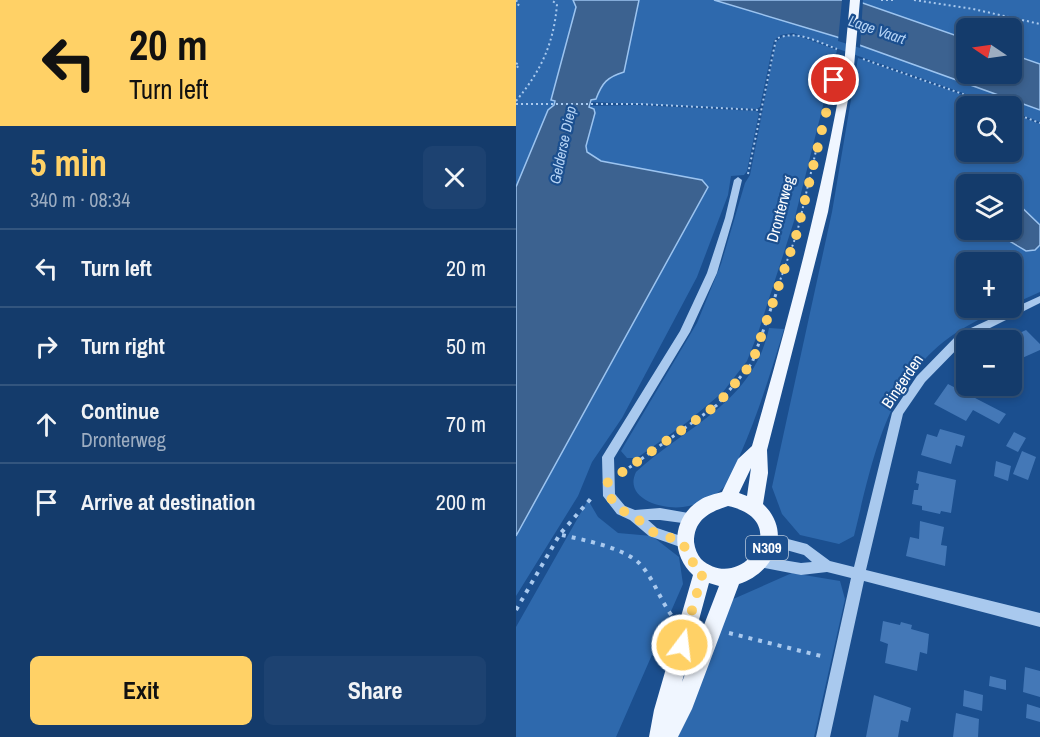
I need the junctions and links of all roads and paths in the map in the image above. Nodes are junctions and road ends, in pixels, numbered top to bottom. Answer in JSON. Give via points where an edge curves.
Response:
{"nodes":[{"id":1,"x":516,"y":0,"type":"edge"},
{"id":2,"x":551,"y":0,"type":"edge"},
{"id":3,"x":855,"y":0,"type":"edge"},
{"id":4,"x":881,"y":0,"type":"edge"},
{"id":5,"x":893,"y":0,"type":"edge"},
{"id":6,"x":914,"y":0,"type":"edge"},
{"id":7,"x":516,"y":8,"type":"edge"},
{"id":8,"x":1040,"y":24,"type":"edge"},
{"id":9,"x":516,"y":63,"type":"edge"},
{"id":10,"x":516,"y":69,"type":"edge"},
{"id":11,"x":516,"y":102,"type":"edge"},
{"id":12,"x":1022,"y":116,"type":"edge"},
{"id":13,"x":1040,"y":123,"type":"edge"},
{"id":14,"x":821,"y":132,"type":"dead end"},
{"id":15,"x":738,"y":180,"type":"joint"},
{"id":16,"x":1040,"y":299,"type":"edge"},
{"id":17,"x":759,"y":450,"type":"junction"},
{"id":18,"x":607,"y":483,"type":"junction"},
{"id":19,"x":728,"y":498,"type":"junction"},
{"id":20,"x":754,"y":506,"type":"junction"},
{"id":21,"x":634,"y":516,"type":"junction"},
{"id":22,"x":690,"y":518,"type":"junction"},
{"id":23,"x":770,"y":540,"type":"junction"},
{"id":24,"x":683,"y":542,"type":"junction"},
{"id":25,"x":759,"y":562,"type":"junction"},
{"id":26,"x":826,"y":566,"type":"junction"},
{"id":27,"x":703,"y":572,"type":"junction"},
{"id":28,"x":859,"y":573,"type":"junction"},
{"id":29,"x":732,"y":577,"type":"junction"},
{"id":30,"x":516,"y":610,"type":"edge"},
{"id":31,"x":1040,"y":620,"type":"edge"},
{"id":32,"x":660,"y":737,"type":"edge"},
{"id":33,"x":666,"y":737,"type":"edge"},
{"id":34,"x":823,"y":737,"type":"edge"}],
"edges":[{"from":1,"to":7,"type":"path"},
{"from":2,"to":11,"type":"path","via":[[557,4],[556,28],[542,70]]},
{"from":3,"to":17,"type":"main road","bridge":true,"via":[[838,140],[818,237]]},
{"from":4,"to":5,"type":"path"},
{"from":6,"to":8,"type":"path"},
{"from":9,"to":10,"type":"path"},
{"from":11,"to":15,"type":"path","via":[[761,110],[750,169],[746,177]]},
{"from":12,"to":13,"type":"path"},
{"from":14,"to":18,"type":"path","name":"Dronterweg","via":[[797,233],[752,363],[717,405]]},
{"from":15,"to":18,"type":"street","via":[[712,273],[685,332],[608,457]]},
{"from":16,"to":28,"type":"street","name":"Bingerden","via":[[962,337],[921,379],[898,413]]},
{"from":17,"to":19,"type":"main road","via":[[744,464]]},
{"from":17,"to":20,"type":"main road","via":[[760,473]]},
{"from":18,"to":21,"type":"street","via":[[609,496],[621,510]]},
{"from":18,"to":30,"type":"path","via":[[576,512]]},
{"from":19,"to":20,"type":"main road"},
{"from":19,"to":22,"type":"main road","via":[[706,504]]},
{"from":20,"to":23,"type":"main road","number":"N309","via":[[766,520]]},
{"from":21,"to":22,"type":"street"},
{"from":21,"to":24,"type":"street","via":[[653,532]]},
{"from":22,"to":24,"type":"main road"},
{"from":23,"to":25,"type":"main road","number":"N309"},
{"from":23,"to":26,"type":"street","via":[[807,550]]},
{"from":24,"to":27,"type":"main road","via":[[686,554]]},
{"from":25,"to":26,"type":"street","via":[[801,569]]},
{"from":25,"to":29,"type":"main road","number":"N309"},
{"from":26,"to":28,"type":"street"},
{"from":27,"to":29,"type":"main road","number":"N309"},
{"from":27,"to":32,"type":"main road"},
{"from":28,"to":31,"type":"street"},
{"from":28,"to":34,"type":"street","name":"Bingerden"},
{"from":29,"to":33,"type":"main road","number":"N309","via":[[682,709]]}]}
